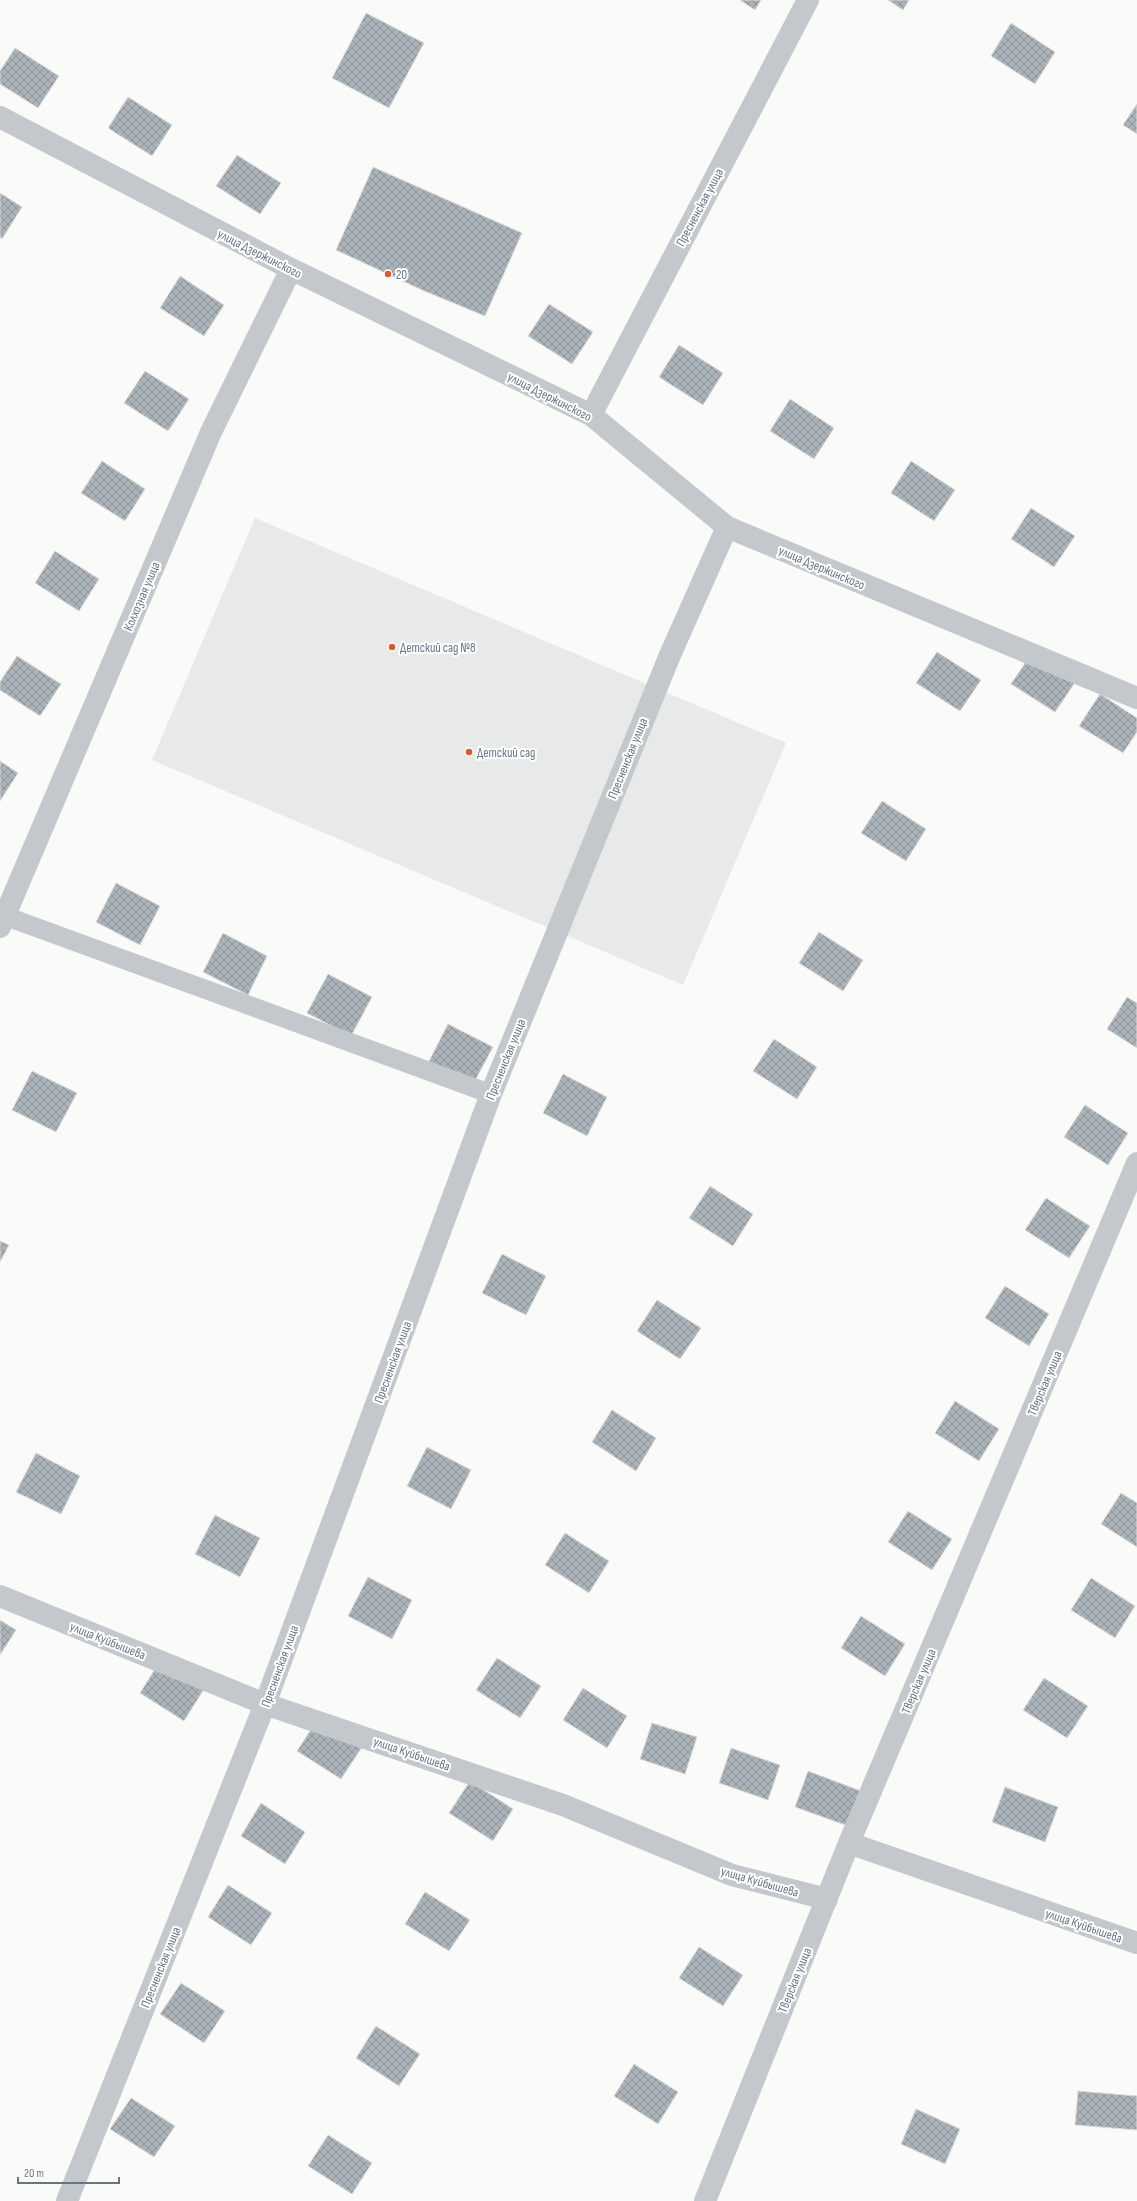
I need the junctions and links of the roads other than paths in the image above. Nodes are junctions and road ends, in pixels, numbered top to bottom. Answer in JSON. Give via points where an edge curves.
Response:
{"nodes":[{"id":1,"x":808,"y":0,"type":"edge"},
{"id":2,"x":0,"y":117,"type":"edge"},
{"id":3,"x":291,"y":269,"type":"junction"},
{"id":4,"x":591,"y":415,"type":"junction"},
{"id":5,"x":727,"y":527,"type":"junction"},
{"id":6,"x":1137,"y":698,"type":"edge"},
{"id":7,"x":2,"y":921,"type":"edge"},
{"id":8,"x":491,"y":1094,"type":"junction"},
{"id":9,"x":1137,"y":1163,"type":"edge"},
{"id":10,"x":0,"y":1596,"type":"edge"},
{"id":11,"x":265,"y":1704,"type":"junction"},
{"id":12,"x":849,"y":1843,"type":"junction"},
{"id":13,"x":827,"y":1899,"type":"junction"},
{"id":14,"x":1137,"y":1943,"type":"edge"},
{"id":15,"x":67,"y":2201,"type":"edge"},
{"id":16,"x":705,"y":2201,"type":"edge"}],
"edges":[{"from":1,"to":4,"type":"street","name":"Пресненская улица"},
{"from":2,"to":3,"type":"street","name":"улица Дзержинского"},
{"from":3,"to":4,"type":"street","name":"улица Дзержинского"},
{"from":3,"to":7,"type":"street","name":"Колхозная улица","via":[[211,432]]},
{"from":4,"to":5,"type":"street","name":"улица Дзержинского"},
{"from":5,"to":6,"type":"street","name":"улица Дзержинского"},
{"from":5,"to":8,"type":"street","name":"Пресненская улица","via":[[670,655]]},
{"from":7,"to":8,"type":"lane"},
{"from":8,"to":11,"type":"street","name":"Пресненская улица"},
{"from":9,"to":12,"type":"street","name":"Тверская улица"},
{"from":10,"to":11,"type":"street","name":"улица Куйбышева"},
{"from":11,"to":13,"type":"street","name":"улица Куйбышева","via":[[563,1805],[732,1875]]},
{"from":11,"to":15,"type":"street","name":"Пресненская улица"},
{"from":12,"to":13,"type":"street","name":"Тверская улица"},
{"from":12,"to":14,"type":"street","name":"улица Куйбышева"},
{"from":13,"to":16,"type":"street","name":"Тверская улица"}]}
